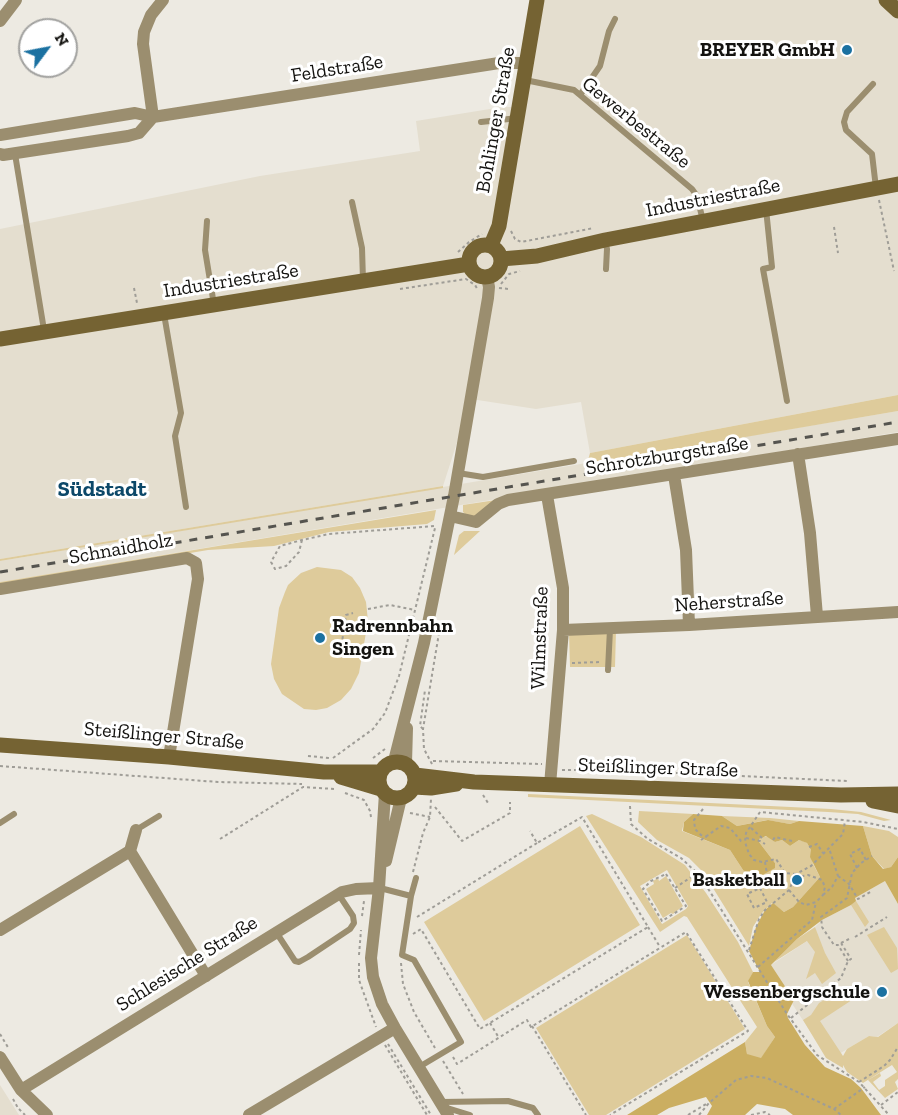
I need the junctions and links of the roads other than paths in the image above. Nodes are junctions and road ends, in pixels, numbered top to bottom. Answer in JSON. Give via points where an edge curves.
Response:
{"nodes":[{"id":1,"x":16,"y":0,"type":"edge"},
{"id":2,"x":163,"y":0,"type":"edge"},
{"id":3,"x":537,"y":0,"type":"edge"},
{"id":4,"x":886,"y":0,"type":"edge"},
{"id":5,"x":898,"y":11,"type":"edge"},
{"id":6,"x":615,"y":19,"type":"dead end"},
{"id":7,"x":0,"y":21,"type":"edge"},
{"id":8,"x":527,"y":63,"type":"junction"},
{"id":9,"x":524,"y":80,"type":"junction"},
{"id":10,"x":873,"y":84,"type":"dead end"},
{"id":11,"x":580,"y":95,"type":"junction"},
{"id":12,"x":153,"y":117,"type":"junction"},
{"id":13,"x":518,"y":118,"type":"junction"},
{"id":14,"x":480,"y":122,"type":"dead end"},
{"id":15,"x":0,"y":135,"type":"edge"},
{"id":16,"x":14,"y":153,"type":"junction"},
{"id":17,"x":0,"y":154,"type":"edge"},
{"id":18,"x":898,"y":184,"type":"edge"},
{"id":19,"x":877,"y":193,"type":"junction"},
{"id":20,"x":352,"y":202,"type":"dead end"},
{"id":21,"x":766,"y":208,"type":"junction"},
{"id":22,"x":207,"y":221,"type":"dead end"},
{"id":23,"x":703,"y":221,"type":"junction"},
{"id":24,"x":488,"y":238,"type":"junction"},
{"id":25,"x":605,"y":240,"type":"junction"},
{"id":26,"x":501,"y":259,"type":"junction"},
{"id":27,"x":469,"y":264,"type":"junction"},
{"id":28,"x":606,"y":269,"type":"dead end"},
{"id":29,"x":363,"y":281,"type":"junction"},
{"id":30,"x":481,"y":281,"type":"junction"},
{"id":31,"x":214,"y":305,"type":"junction"},
{"id":32,"x":164,"y":313,"type":"junction"},
{"id":33,"x":44,"y":332,"type":"junction"},
{"id":34,"x":0,"y":339,"type":"edge"},
{"id":35,"x":787,"y":401,"type":"dead end"},
{"id":36,"x":898,"y":439,"type":"edge"},
{"id":37,"x":798,"y":454,"type":"junction"},
{"id":38,"x":574,"y":461,"type":"dead end"},
{"id":39,"x":458,"y":473,"type":"junction"},
{"id":40,"x":674,"y":475,"type":"junction"},
{"id":41,"x":548,"y":495,"type":"junction"},
{"id":42,"x":186,"y":507,"type":"dead end"},
{"id":43,"x":444,"y":524,"type":"junction"},
{"id":44,"x":0,"y":589,"type":"edge"},
{"id":45,"x":898,"y":612,"type":"edge"},
{"id":46,"x":817,"y":616,"type":"junction"},
{"id":47,"x":689,"y":625,"type":"junction"},
{"id":48,"x":610,"y":628,"type":"junction"},
{"id":49,"x":563,"y":630,"type":"junction"},
{"id":50,"x":608,"y":670,"type":"dead end"},
{"id":51,"x":0,"y":745,"type":"edge"},
{"id":52,"x":169,"y":757,"type":"junction"},
{"id":53,"x":380,"y":772,"type":"junction"},
{"id":54,"x":408,"y":772,"type":"junction"},
{"id":55,"x":321,"y":777,"type":"junction"},
{"id":56,"x":550,"y":778,"type":"junction"},
{"id":57,"x":383,"y":791,"type":"junction"},
{"id":58,"x":898,"y":794,"type":"edge"},
{"id":59,"x":841,"y":795,"type":"junction"},
{"id":60,"x":401,"y":798,"type":"junction"},
{"id":61,"x":898,"y":806,"type":"edge"},
{"id":62,"x":14,"y":814,"type":"dead end"},
{"id":63,"x":159,"y":816,"type":"dead end"},
{"id":64,"x":0,"y":823,"type":"edge"},
{"id":65,"x":136,"y":830,"type":"joint"},
{"id":66,"x":130,"y":851,"type":"junction"},
{"id":67,"x":416,"y":878,"type":"dead end"},
{"id":68,"x":374,"y":888,"type":"junction"},
{"id":69,"x":338,"y":894,"type":"junction"},
{"id":70,"x":411,"y":896,"type":"junction"},
{"id":71,"x":0,"y":930,"type":"edge"},
{"id":72,"x":276,"y":932,"type":"junction"},
{"id":73,"x":206,"y":976,"type":"junction"},
{"id":74,"x":395,"y":1028,"type":"junction"},
{"id":75,"x":0,"y":1057,"type":"edge"},
{"id":76,"x":419,"y":1067,"type":"junction"},
{"id":77,"x":21,"y":1090,"type":"junction"},
{"id":78,"x":444,"y":1108,"type":"edge"},
{"id":79,"x":47,"y":1115,"type":"edge"},
{"id":80,"x":249,"y":1115,"type":"edge"},
{"id":81,"x":470,"y":1115,"type":"edge"},
{"id":82,"x":538,"y":1115,"type":"edge"}],
"edges":[{"from":1,"to":7,"type":"street"},
{"from":2,"to":12,"type":"street","via":[[144,32]]},
{"from":3,"to":8,"type":"street","name":"Bohlinger Straße"},
{"from":4,"to":5,"type":"street"},
{"from":6,"to":11,"type":"lane","via":[[600,66]]},
{"from":8,"to":9,"type":"street","name":"Bohlinger Straße"},
{"from":8,"to":12,"type":"street","name":"Feldstraße","via":[[499,63]]},
{"from":9,"to":11,"type":"lane","name":"Gewerbestraße","via":[[574,90]]},
{"from":9,"to":13,"type":"street","name":"Bohlinger Straße"},
{"from":10,"to":19,"type":"lane","via":[[844,122],[846,130],[872,154]]},
{"from":11,"to":23,"type":"lane","name":"Gewerbestraße","via":[[692,189],[698,196]]},
{"from":12,"to":15,"type":"street","name":"Feldstraße","via":[[135,112]]},
{"from":12,"to":16,"type":"street","via":[[139,133],[128,136]]},
{"from":13,"to":14,"type":"lane"},
{"from":13,"to":24,"type":"street","name":"Bohlinger Straße","via":[[499,226]]},
{"from":16,"to":17,"type":"street"},
{"from":16,"to":33,"type":"lane"},
{"from":18,"to":19,"type":"street","name":"Industriestraße"},
{"from":19,"to":21,"type":"street","name":"Industriestraße"},
{"from":20,"to":29,"type":"lane","via":[[362,248]]},
{"from":21,"to":23,"type":"street","name":"Industriestraße"},
{"from":21,"to":35,"type":"lane","via":[[772,267],[763,269]]},
{"from":22,"to":31,"type":"lane","via":[[206,250]]},
{"from":23,"to":25,"type":"street","name":"Industriestraße"},
{"from":24,"to":26,"type":"street"},
{"from":24,"to":27,"type":"street","via":[[486,244],[475,247]]},
{"from":25,"to":26,"type":"street","name":"Industriestraße","via":[[537,256]]},
{"from":25,"to":28,"type":"lane"},
{"from":26,"to":30,"type":"street","via":[[497,272]]},
{"from":27,"to":29,"type":"street","name":"Industriestraße"},
{"from":27,"to":30,"type":"street"},
{"from":29,"to":31,"type":"street","name":"Industriestraße"},
{"from":30,"to":39,"type":"street","via":[[489,287],[488,298]]},
{"from":31,"to":32,"type":"street","name":"Industriestraße"},
{"from":32,"to":33,"type":"street","name":"Industriestraße"},
{"from":32,"to":42,"type":"lane","via":[[181,413],[175,436]]},
{"from":33,"to":34,"type":"street","name":"Industriestraße"},
{"from":36,"to":37,"type":"street","name":"Schrotzburgstraße"},
{"from":37,"to":40,"type":"street","name":"Schrotzburgstraße"},
{"from":37,"to":46,"type":"street"},
{"from":38,"to":39,"type":"lane","via":[[483,477]]},
{"from":39,"to":43,"type":"street"},
{"from":40,"to":41,"type":"street","name":"Schrotzburgstraße"},
{"from":40,"to":47,"type":"street","via":[[686,550]]},
{"from":41,"to":43,"type":"street","name":"Schrotzburgstraße","via":[[503,501],[476,522]]},
{"from":41,"to":49,"type":"street","name":"Wilmstraße","via":[[563,588]]},
{"from":43,"to":54,"type":"street","via":[[423,643],[409,697]]},
{"from":44,"to":52,"type":"street","name":"Schnaidholz","via":[[187,558],[196,563],[198,579]]},
{"from":45,"to":46,"type":"street","name":"Neherstraße"},
{"from":46,"to":47,"type":"street","name":"Neherstraße"},
{"from":47,"to":48,"type":"street","name":"Neherstraße"},
{"from":48,"to":49,"type":"street","name":"Neherstraße"},
{"from":48,"to":50,"type":"lane"},
{"from":49,"to":56,"type":"street","name":"Wilmstraße"},
{"from":51,"to":52,"type":"street","name":"Steißlinger Straße"},
{"from":52,"to":55,"type":"street","name":"Steißlinger Straße"},
{"from":53,"to":54,"type":"street","via":[[386,765]]},
{"from":53,"to":55,"type":"street","name":"Steißlinger Straße"},
{"from":53,"to":57,"type":"street"},
{"from":54,"to":56,"type":"street","name":"Steißlinger Straße","via":[[474,782]]},
{"from":54,"to":60,"type":"street","via":[[409,794]]},
{"from":55,"to":57,"type":"street","name":"Steißlinger Straße"},
{"from":56,"to":59,"type":"street","name":"Steißlinger Straße"},
{"from":57,"to":60,"type":"street","name":"Steißlinger Straße"},
{"from":57,"to":68,"type":"street"},
{"from":58,"to":59,"type":"street","name":"Steißlinger Straße"},
{"from":59,"to":61,"type":"street","name":"Steißlinger Straße"},
{"from":60,"to":68,"type":"street"},
{"from":62,"to":64,"type":"lane"},
{"from":63,"to":65,"type":"lane"},
{"from":65,"to":66,"type":"street"},
{"from":66,"to":71,"type":"street"},
{"from":66,"to":73,"type":"street"},
{"from":67,"to":70,"type":"lane"},
{"from":68,"to":69,"type":"street","name":"Schlesische Straße"},
{"from":68,"to":70,"type":"lane"},
{"from":68,"to":74,"type":"street","via":[[373,977]]},
{"from":69,"to":72,"type":"street","name":"Schlesische Straße"},
{"from":69,"to":72,"type":"lane","via":[[354,923],[308,957],[295,961]]},
{"from":70,"to":76,"type":"lane","via":[[402,955],[414,960],[461,1042]]},
{"from":72,"to":73,"type":"street","name":"Schlesische Straße"},
{"from":73,"to":77,"type":"street","name":"Schlesische Straße"},
{"from":74,"to":76,"type":"street"},
{"from":74,"to":80,"type":"street"},
{"from":75,"to":77,"type":"street"},
{"from":76,"to":78,"type":"street"},
{"from":77,"to":79,"type":"street"},
{"from":78,"to":81,"type":"lane"},
{"from":78,"to":82,"type":"lane","via":[[508,1101],[533,1108]]}]}
